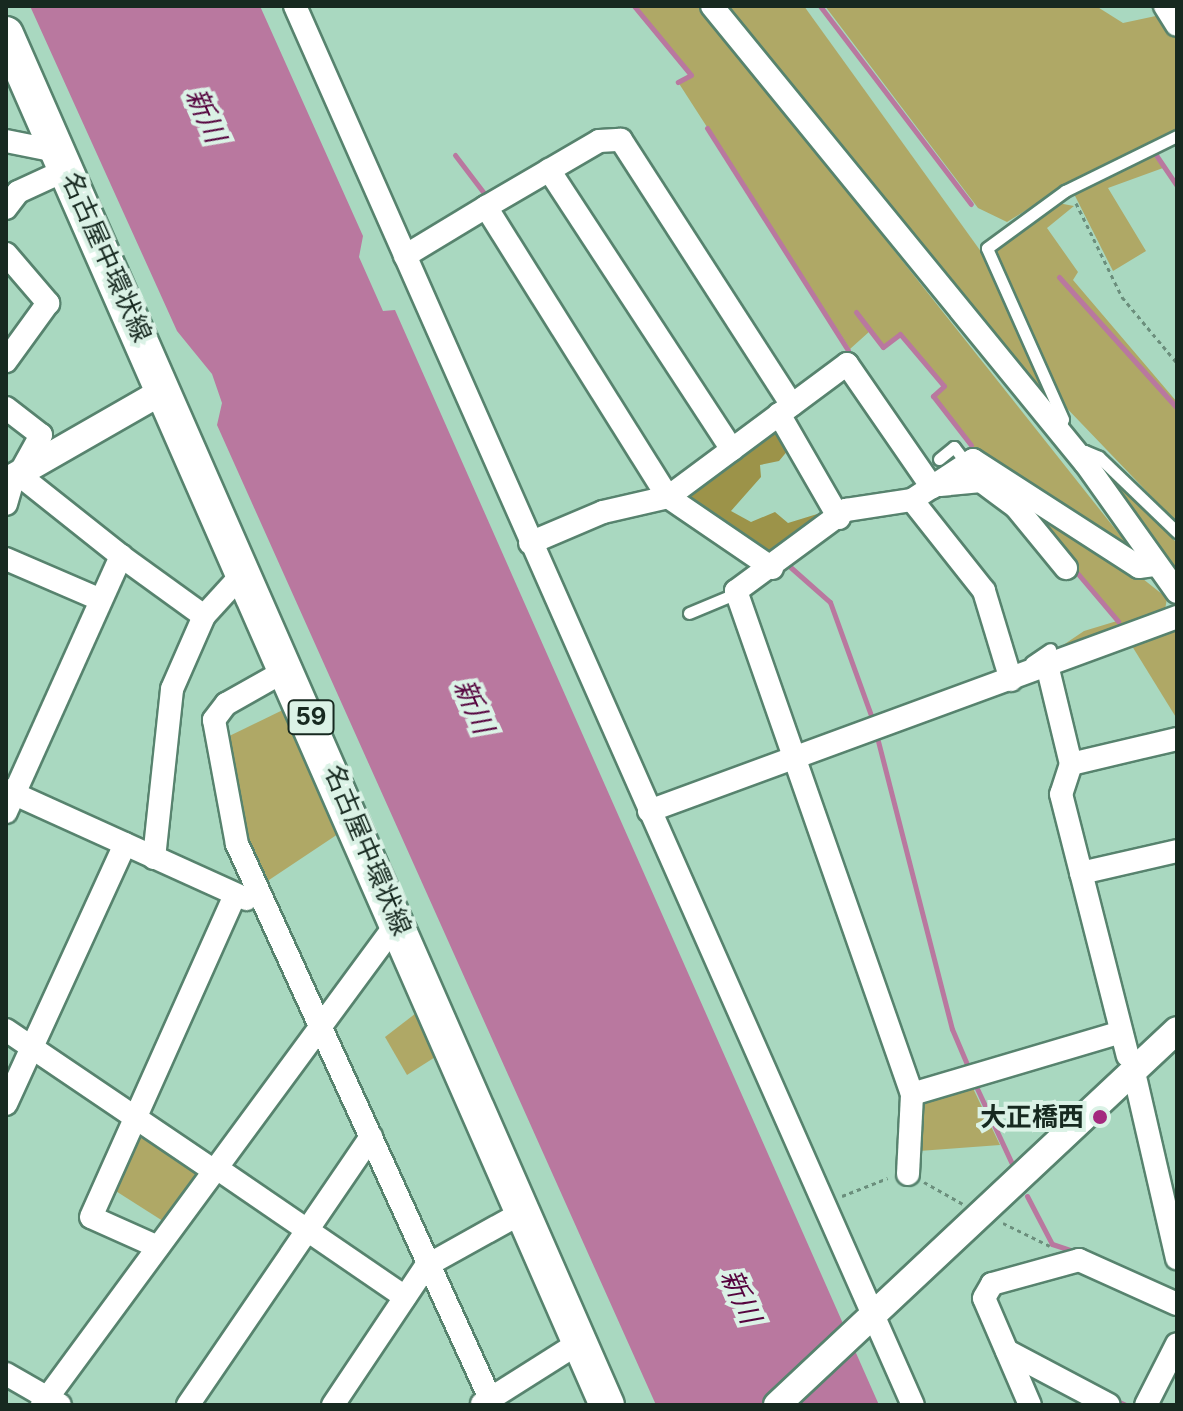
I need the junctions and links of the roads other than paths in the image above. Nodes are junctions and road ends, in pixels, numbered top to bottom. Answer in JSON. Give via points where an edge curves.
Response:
{"nodes":[{"id":1,"x":295,"y":6,"type":"edge"},
{"id":2,"x":712,"y":6,"type":"edge"},
{"id":3,"x":1165,"y":6,"type":"edge"},
{"id":4,"x":1177,"y":25,"type":"edge"},
{"id":5,"x":6,"y":34,"type":"edge"},
{"id":6,"x":1177,"y":136,"type":"edge"},
{"id":7,"x":6,"y":141,"type":"edge"},
{"id":8,"x":65,"y":160,"type":"junction"},
{"id":9,"x":549,"y":170,"type":"junction"},
{"id":10,"x":486,"y":207,"type":"junction"},
{"id":11,"x":6,"y":208,"type":"edge"},
{"id":12,"x":6,"y":254,"type":"edge"},
{"id":13,"x":405,"y":256,"type":"junction"},
{"id":14,"x":6,"y":361,"type":"edge"},
{"id":15,"x":165,"y":390,"type":"junction"},
{"id":16,"x":6,"y":408,"type":"edge"},
{"id":17,"x":786,"y":410,"type":"junction"},
{"id":18,"x":1057,"y":431,"type":"junction"},
{"id":19,"x":732,"y":450,"type":"junction"},
{"id":20,"x":1079,"y":456,"type":"junction"},
{"id":21,"x":939,"y":459,"type":"dead end"},
{"id":22,"x":967,"y":464,"type":"junction"},
{"id":23,"x":15,"y":476,"type":"edge"},
{"id":24,"x":933,"y":486,"type":"junction"},
{"id":25,"x":668,"y":497,"type":"junction"},
{"id":26,"x":912,"y":500,"type":"junction"},
{"id":27,"x":6,"y":504,"type":"edge"},
{"id":28,"x":839,"y":518,"type":"junction"},
{"id":29,"x":1177,"y":532,"type":"edge"},
{"id":30,"x":530,"y":543,"type":"junction"},
{"id":31,"x":121,"y":556,"type":"junction"},
{"id":32,"x":6,"y":559,"type":"edge"},
{"id":33,"x":1156,"y":565,"type":"junction"},
{"id":34,"x":772,"y":568,"type":"junction"},
{"id":35,"x":1066,"y":568,"type":"dead end"},
{"id":36,"x":246,"y":570,"type":"junction"},
{"id":37,"x":1177,"y":592,"type":"edge"},
{"id":38,"x":737,"y":593,"type":"junction"},
{"id":39,"x":101,"y":600,"type":"junction"},
{"id":40,"x":689,"y":613,"type":"dead end"},
{"id":41,"x":204,"y":616,"type":"junction"},
{"id":42,"x":1177,"y":617,"type":"edge"},
{"id":43,"x":1049,"y":659,"type":"junction"},
{"id":44,"x":290,"y":668,"type":"junction"},
{"id":45,"x":1011,"y":678,"type":"junction"},
{"id":46,"x":1177,"y":739,"type":"edge"},
{"id":47,"x":798,"y":754,"type":"junction"},
{"id":48,"x":1071,"y":764,"type":"junction"},
{"id":49,"x":9,"y":799,"type":"edge"},
{"id":50,"x":649,"y":811,"type":"junction"},
{"id":51,"x":125,"y":844,"type":"junction"},
{"id":52,"x":1177,"y":851,"type":"edge"},
{"id":53,"x":154,"y":858,"type":"junction"},
{"id":54,"x":1081,"y":873,"type":"junction"},
{"id":55,"x":235,"y":895,"type":"junction"},
{"id":56,"x":262,"y":906,"type":"junction"},
{"id":57,"x":399,"y":920,"type":"junction"},
{"id":58,"x":318,"y":1026,"type":"junction"},
{"id":59,"x":6,"y":1030,"type":"edge"},
{"id":60,"x":1177,"y":1030,"type":"edge"},
{"id":61,"x":1121,"y":1032,"type":"junction"},
{"id":62,"x":33,"y":1042,"type":"junction"},
{"id":63,"x":1129,"y":1072,"type":"junction"},
{"id":64,"x":912,"y":1094,"type":"junction"},
{"id":65,"x":6,"y":1104,"type":"edge"},
{"id":66,"x":136,"y":1116,"type":"junction"},
{"id":67,"x":371,"y":1137,"type":"junction"},
{"id":68,"x":214,"y":1169,"type":"junction"},
{"id":69,"x":908,"y":1174,"type":"dead end"},
{"id":70,"x":523,"y":1212,"type":"junction"},
{"id":71,"x":307,"y":1230,"type":"junction"},
{"id":72,"x":158,"y":1247,"type":"junction"},
{"id":73,"x":1177,"y":1258,"type":"edge"},
{"id":74,"x":426,"y":1266,"type":"junction"},
{"id":75,"x":405,"y":1297,"type":"junction"},
{"id":76,"x":1177,"y":1304,"type":"edge"},
{"id":77,"x":870,"y":1318,"type":"junction"},
{"id":78,"x":580,"y":1342,"type":"junction"},
{"id":79,"x":1177,"y":1344,"type":"edge"},
{"id":80,"x":1007,"y":1351,"type":"junction"},
{"id":81,"x":6,"y":1374,"type":"edge"},
{"id":82,"x":49,"y":1402,"type":"edge"},
{"id":83,"x":488,"y":1402,"type":"edge"},
{"id":84,"x":188,"y":1405,"type":"edge"},
{"id":85,"x":333,"y":1405,"type":"edge"},
{"id":86,"x":607,"y":1405,"type":"edge"},
{"id":87,"x":777,"y":1405,"type":"edge"},
{"id":88,"x":913,"y":1405,"type":"edge"},
{"id":89,"x":1030,"y":1405,"type":"edge"},
{"id":90,"x":1109,"y":1405,"type":"edge"},
{"id":91,"x":1146,"y":1405,"type":"edge"}],
"edges":[{"from":1,"to":13,"type":"street"},
{"from":2,"to":18,"type":"street"},
{"from":3,"to":4,"type":"street"},
{"from":5,"to":8,"type":"main road","name":"名古屋中環状線","number":"59"},
{"from":6,"to":18,"type":"lane","via":[[1065,191],[987,248],[1063,419]]},
{"from":7,"to":8,"type":"street"},
{"from":8,"to":11,"type":"street","via":[[18,192]]},
{"from":8,"to":15,"type":"main road","name":"名古屋中環状線","number":"59"},
{"from":9,"to":10,"type":"street"},
{"from":9,"to":17,"type":"street","via":[[599,141],[621,140]]},
{"from":9,"to":19,"type":"street"},
{"from":10,"to":13,"type":"street"},
{"from":10,"to":25,"type":"street"},
{"from":12,"to":14,"type":"street","via":[[48,303]]},
{"from":13,"to":30,"type":"street"},
{"from":15,"to":23,"type":"street"},
{"from":15,"to":36,"type":"main road","name":"名古屋中環状線","number":"59"},
{"from":16,"to":23,"type":"street","via":[[41,435]]},
{"from":17,"to":19,"type":"street"},
{"from":17,"to":24,"type":"street","via":[[847,364]]},
{"from":17,"to":28,"type":"street"},
{"from":18,"to":20,"type":"street"},
{"from":19,"to":25,"type":"street"},
{"from":20,"to":29,"type":"lane","via":[[1085,451],[1099,457]]},
{"from":20,"to":33,"type":"street"},
{"from":21,"to":22,"type":"lane","via":[[954,447]]},
{"from":22,"to":24,"type":"street"},
{"from":22,"to":33,"type":"street","via":[[973,460],[1139,567]]},
{"from":23,"to":27,"type":"street"},
{"from":23,"to":31,"type":"street"},
{"from":24,"to":26,"type":"street"},
{"from":24,"to":35,"type":"street","via":[[981,481],[1016,507]]},
{"from":25,"to":30,"type":"street","via":[[603,512]]},
{"from":25,"to":34,"type":"street"},
{"from":26,"to":28,"type":"street","via":[[846,510]]},
{"from":26,"to":45,"type":"street","via":[[984,591]]},
{"from":28,"to":34,"type":"street"},
{"from":30,"to":50,"type":"street"},
{"from":31,"to":39,"type":"street"},
{"from":31,"to":41,"type":"street"},
{"from":32,"to":39,"type":"street"},
{"from":33,"to":37,"type":"street"},
{"from":34,"to":38,"type":"street"},
{"from":36,"to":41,"type":"street"},
{"from":36,"to":44,"type":"main road","name":"名古屋中環状線","number":"59"},
{"from":38,"to":40,"type":"lane"},
{"from":38,"to":47,"type":"street"},
{"from":39,"to":49,"type":"street"},
{"from":41,"to":53,"type":"street","via":[[166,716]]},
{"from":42,"to":43,"type":"street"},
{"from":43,"to":45,"type":"street"},
{"from":43,"to":48,"type":"street"},
{"from":44,"to":56,"type":"street","via":[[226,704],[212,731],[237,844]]},
{"from":44,"to":57,"type":"main road","name":"名古屋中環状線","number":"59"},
{"from":45,"to":47,"type":"street"},
{"from":46,"to":48,"type":"street"},
{"from":47,"to":50,"type":"street"},
{"from":47,"to":64,"type":"street"},
{"from":48,"to":54,"type":"street","via":[[1061,794]]},
{"from":49,"to":51,"type":"street"},
{"from":50,"to":77,"type":"street"},
{"from":51,"to":53,"type":"street"},
{"from":51,"to":62,"type":"street"},
{"from":52,"to":54,"type":"street"},
{"from":53,"to":55,"type":"street"},
{"from":54,"to":61,"type":"street"},
{"from":55,"to":56,"type":"street"},
{"from":55,"to":66,"type":"street"},
{"from":56,"to":58,"type":"street"},
{"from":57,"to":58,"type":"street"},
{"from":57,"to":70,"type":"main road","name":"名古屋中環状線","number":"59"},
{"from":58,"to":67,"type":"street"},
{"from":58,"to":68,"type":"street"},
{"from":59,"to":62,"type":"street"},
{"from":60,"to":63,"type":"street"},
{"from":61,"to":63,"type":"street"},
{"from":61,"to":64,"type":"street"},
{"from":62,"to":65,"type":"street"},
{"from":62,"to":66,"type":"street"},
{"from":63,"to":73,"type":"street","via":[[1142,1134],[1153,1142]]},
{"from":63,"to":77,"type":"street"},
{"from":64,"to":69,"type":"street"},
{"from":66,"to":68,"type":"street"},
{"from":66,"to":72,"type":"street","via":[[91,1217]]},
{"from":67,"to":71,"type":"street"},
{"from":67,"to":74,"type":"street"},
{"from":68,"to":71,"type":"street"},
{"from":68,"to":72,"type":"street"},
{"from":70,"to":74,"type":"street"},
{"from":70,"to":78,"type":"main road","name":"名古屋中環状線","number":"59"},
{"from":71,"to":75,"type":"street"},
{"from":71,"to":84,"type":"street"},
{"from":72,"to":82,"type":"street"},
{"from":74,"to":75,"type":"street"},
{"from":74,"to":83,"type":"street"},
{"from":75,"to":85,"type":"street"},
{"from":76,"to":80,"type":"street","via":[[1079,1260],[992,1284],[984,1298]]},
{"from":77,"to":87,"type":"street"},
{"from":77,"to":88,"type":"street"},
{"from":78,"to":83,"type":"street"},
{"from":78,"to":86,"type":"main road","name":"名古屋中環状線","number":"59"},
{"from":79,"to":91,"type":"street"},
{"from":80,"to":89,"type":"street"},
{"from":80,"to":90,"type":"street"},
{"from":81,"to":82,"type":"street"}]}
